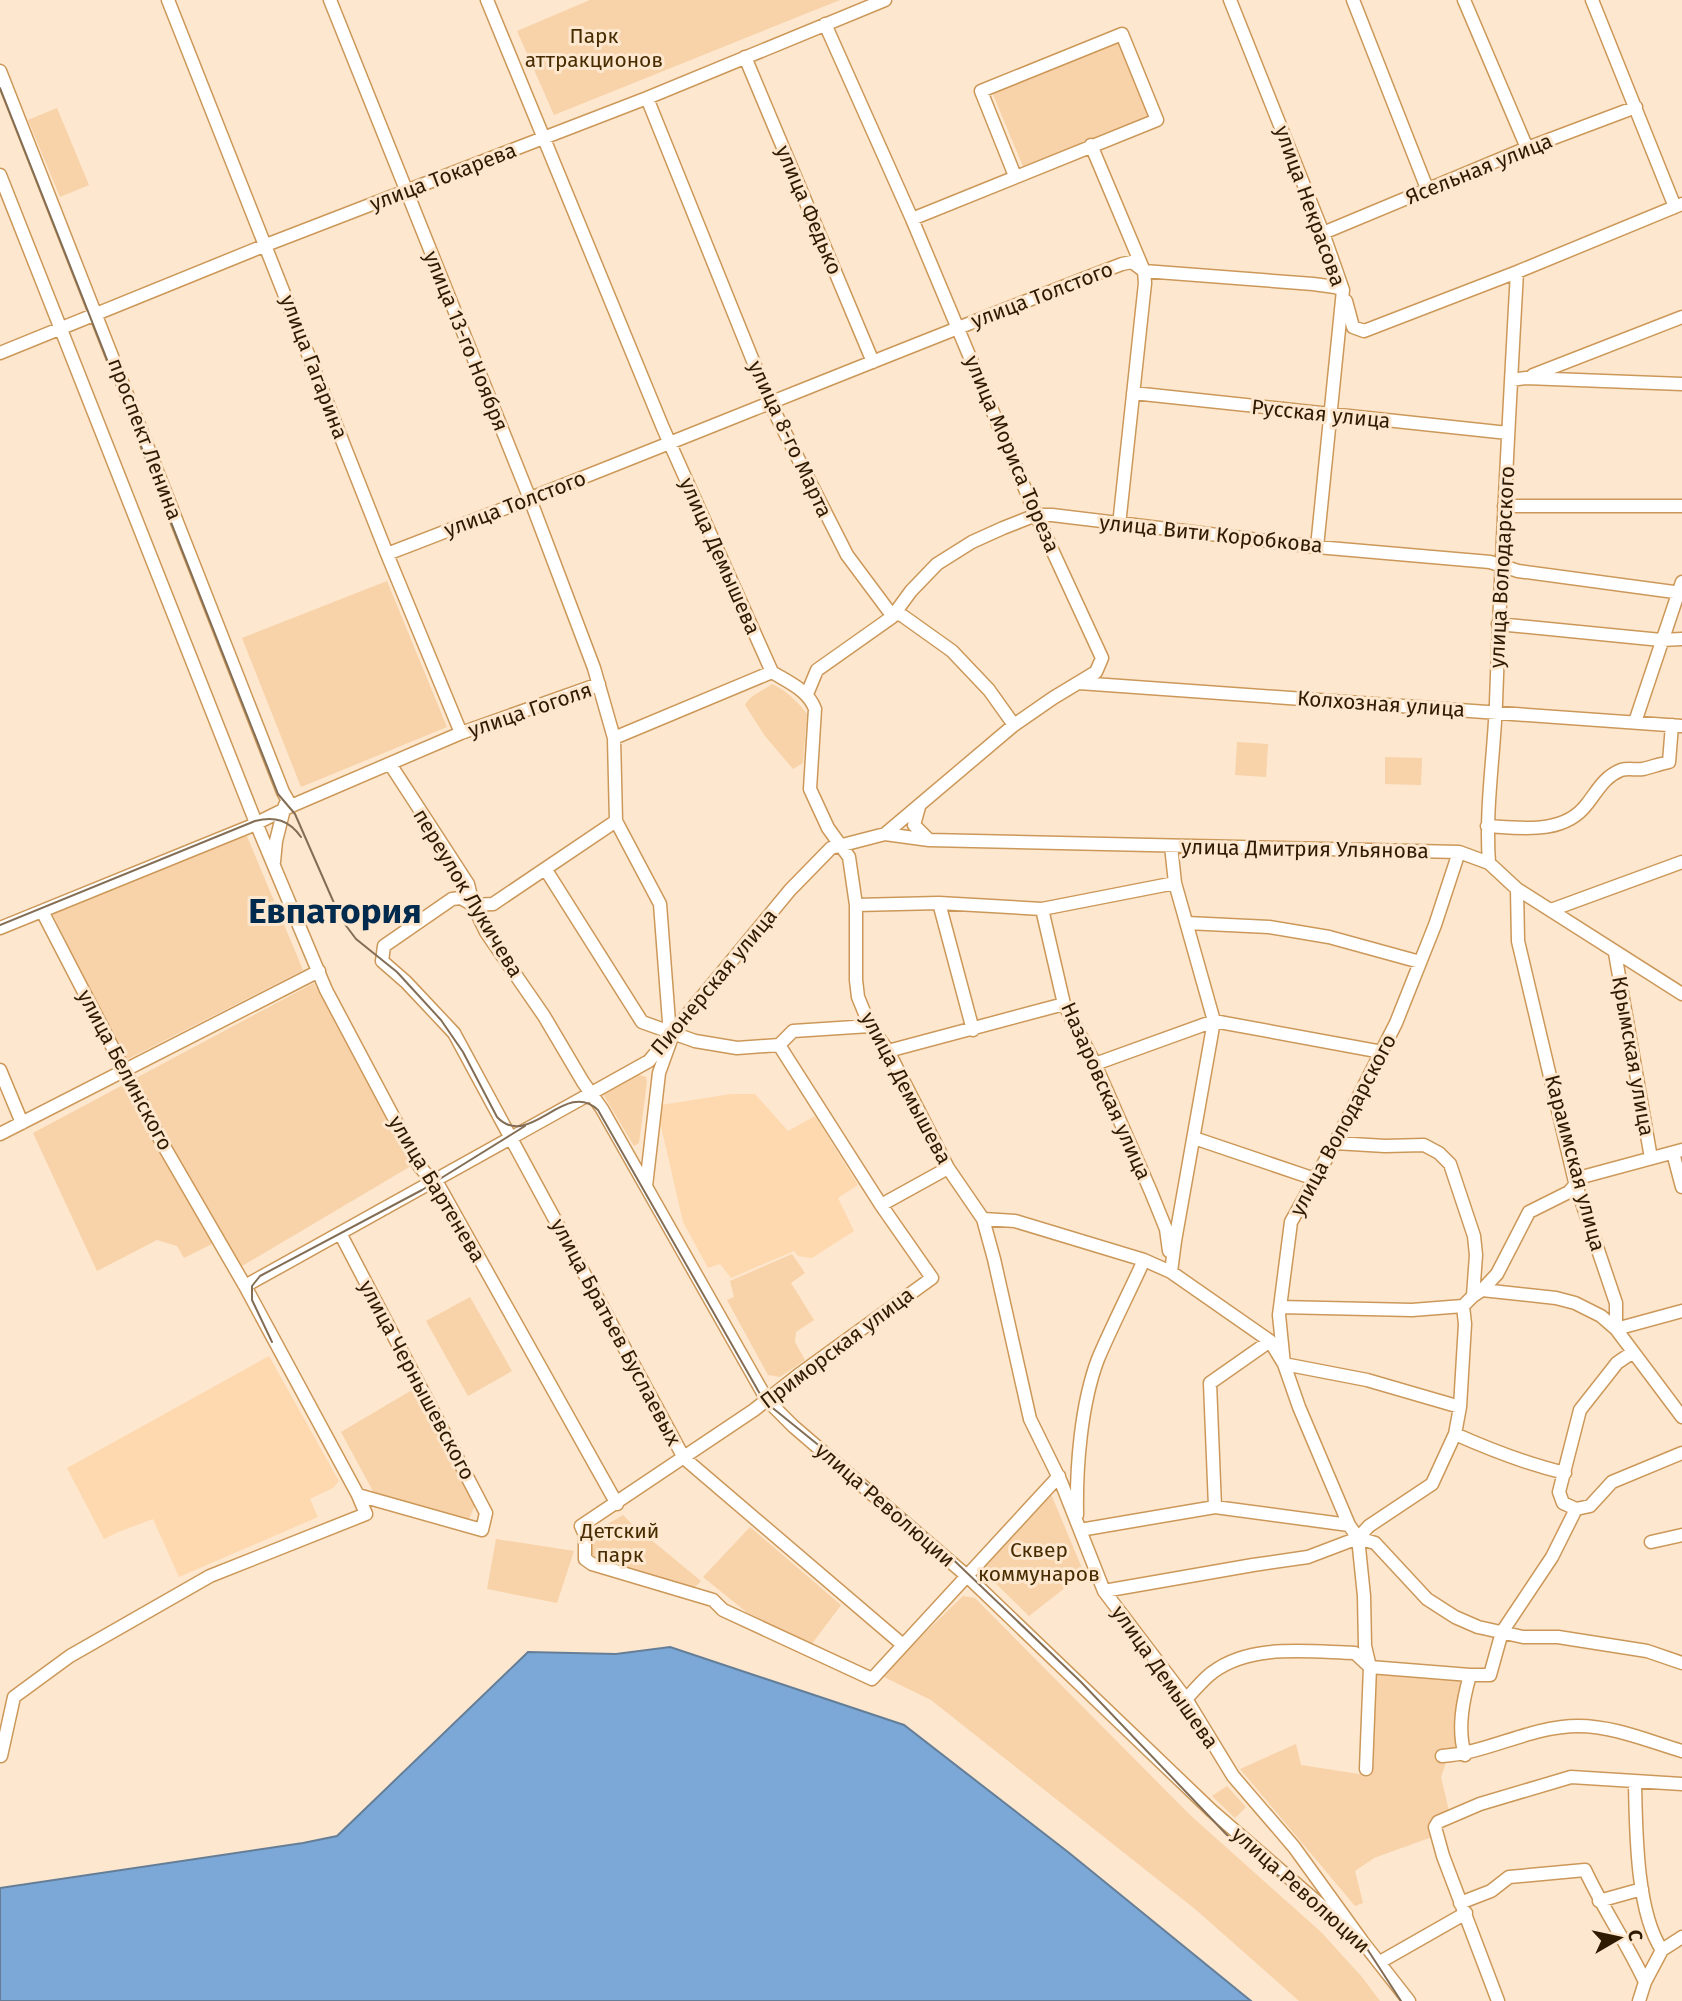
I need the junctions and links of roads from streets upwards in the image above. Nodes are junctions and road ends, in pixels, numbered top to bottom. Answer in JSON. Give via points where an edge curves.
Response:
{"nodes":[{"id":1,"x":168,"y":0,"type":"edge"},
{"id":2,"x":330,"y":0,"type":"edge"},
{"id":3,"x":487,"y":0,"type":"edge"},
{"id":4,"x":885,"y":0,"type":"edge"},
{"id":5,"x":1353,"y":0,"type":"edge"},
{"id":6,"x":1464,"y":0,"type":"edge"},
{"id":7,"x":1592,"y":0,"type":"edge"},
{"id":8,"x":1233,"y":1,"type":"edge"},
{"id":9,"x":825,"y":24,"type":"junction"},
{"id":10,"x":745,"y":57,"type":"junction"},
{"id":11,"x":0,"y":71,"type":"edge"},
{"id":12,"x":647,"y":98,"type":"junction"},
{"id":13,"x":1636,"y":107,"type":"junction"},
{"id":14,"x":542,"y":138,"type":"junction"},
{"id":15,"x":1091,"y":145,"type":"junction"},
{"id":16,"x":1527,"y":148,"type":"junction"},
{"id":17,"x":0,"y":175,"type":"edge"},
{"id":18,"x":1015,"y":176,"type":"junction"},
{"id":19,"x":1428,"y":191,"type":"junction"},
{"id":20,"x":405,"y":192,"type":"junction"},
{"id":21,"x":1678,"y":205,"type":"edge"},
{"id":22,"x":912,"y":219,"type":"junction"},
{"id":23,"x":1323,"y":233,"type":"junction"},
{"id":24,"x":266,"y":246,"type":"junction"},
{"id":25,"x":1144,"y":271,"type":"junction"},
{"id":26,"x":1517,"y":272,"type":"junction"},
{"id":27,"x":1343,"y":290,"type":"junction"},
{"id":28,"x":97,"y":315,"type":"junction"},
{"id":29,"x":1682,"y":317,"type":"edge"},
{"id":30,"x":958,"y":327,"type":"junction"},
{"id":31,"x":61,"y":329,"type":"junction"},
{"id":32,"x":0,"y":353,"type":"edge"},
{"id":33,"x":873,"y":362,"type":"junction"},
{"id":34,"x":1526,"y":378,"type":"junction"},
{"id":35,"x":1511,"y":380,"type":"junction"},
{"id":36,"x":1682,"y":384,"type":"edge"},
{"id":37,"x":1133,"y":393,"type":"junction"},
{"id":38,"x":770,"y":403,"type":"junction"},
{"id":39,"x":1331,"y":416,"type":"junction"},
{"id":40,"x":1508,"y":433,"type":"junction"},
{"id":41,"x":669,"y":443,"type":"junction"},
{"id":42,"x":530,"y":499,"type":"junction"},
{"id":43,"x":1504,"y":506,"type":"junction"},
{"id":44,"x":1682,"y":506,"type":"edge"},
{"id":45,"x":1036,"y":515,"type":"junction"},
{"id":46,"x":1119,"y":525,"type":"junction"},
{"id":47,"x":1317,"y":547,"type":"junction"},
{"id":48,"x":387,"y":554,"type":"junction"},
{"id":49,"x":1500,"y":566,"type":"junction"},
{"id":50,"x":1681,"y":589,"type":"edge"},
{"id":51,"x":894,"y":613,"type":"junction"},
{"id":52,"x":1498,"y":624,"type":"junction"},
{"id":53,"x":1682,"y":639,"type":"edge"},
{"id":54,"x":1661,"y":640,"type":"junction"},
{"id":55,"x":772,"y":672,"type":"junction"},
{"id":56,"x":1079,"y":683,"type":"junction"},
{"id":57,"x":599,"y":684,"type":"junction"},
{"id":58,"x":807,"y":694,"type":"junction"},
{"id":59,"x":1495,"y":712,"type":"junction"},
{"id":60,"x":1635,"y":722,"type":"junction"},
{"id":61,"x":1013,"y":725,"type":"junction"},
{"id":62,"x":1677,"y":726,"type":"edge"},
{"id":63,"x":461,"y":733,"type":"junction"},
{"id":64,"x":614,"y":738,"type":"junction"},
{"id":65,"x":390,"y":764,"type":"junction"},
{"id":66,"x":921,"y":803,"type":"junction"},
{"id":67,"x":288,"y":807,"type":"junction"},
{"id":68,"x":616,"y":821,"type":"junction"},
{"id":69,"x":256,"y":824,"type":"junction"},
{"id":70,"x":1487,"y":826,"type":"junction"},
{"id":71,"x":885,"y":834,"type":"junction"},
{"id":72,"x":929,"y":840,"type":"junction"},
{"id":73,"x":840,"y":844,"type":"junction"},
{"id":74,"x":1171,"y":846,"type":"junction"},
{"id":75,"x":1460,"y":852,"type":"junction"},
{"id":76,"x":1682,"y":862,"type":"edge"},
{"id":77,"x":1489,"y":863,"type":"junction"},
{"id":78,"x":274,"y":866,"type":"junction"},
{"id":79,"x":546,"y":870,"type":"junction"},
{"id":80,"x":1175,"y":883,"type":"junction"},
{"id":81,"x":1517,"y":889,"type":"junction"},
{"id":82,"x":939,"y":903,"type":"junction"},
{"id":83,"x":473,"y":905,"type":"junction"},
{"id":84,"x":856,"y":905,"type":"junction"},
{"id":85,"x":1042,"y":908,"type":"junction"},
{"id":86,"x":1551,"y":910,"type":"junction"},
{"id":87,"x":42,"y":911,"type":"junction"},
{"id":88,"x":1187,"y":923,"type":"junction"},
{"id":89,"x":0,"y":928,"type":"edge"},
{"id":90,"x":1615,"y":953,"type":"junction"},
{"id":91,"x":1420,"y":962,"type":"junction"},
{"id":92,"x":318,"y":971,"type":"junction"},
{"id":93,"x":1682,"y":994,"type":"edge"},
{"id":94,"x":1064,"y":1004,"type":"junction"},
{"id":95,"x":1214,"y":1021,"type":"junction"},
{"id":96,"x":870,"y":1027,"type":"junction"},
{"id":97,"x":973,"y":1030,"type":"junction"},
{"id":98,"x":673,"y":1034,"type":"junction"},
{"id":99,"x":779,"y":1045,"type":"junction"},
{"id":100,"x":888,"y":1051,"type":"junction"},
{"id":101,"x":1382,"y":1052,"type":"junction"},
{"id":102,"x":649,"y":1061,"type":"junction"},
{"id":103,"x":1095,"y":1064,"type":"junction"},
{"id":104,"x":0,"y":1070,"type":"edge"},
{"id":105,"x":124,"y":1070,"type":"junction"},
{"id":106,"x":659,"y":1073,"type":"junction"},
{"id":107,"x":591,"y":1093,"type":"junction"},
{"id":108,"x":22,"y":1123,"type":"junction"},
{"id":109,"x":0,"y":1134,"type":"edge"},
{"id":110,"x":511,"y":1137,"type":"junction"},
{"id":111,"x":1194,"y":1138,"type":"junction"},
{"id":112,"x":1335,"y":1143,"type":"junction"},
{"id":113,"x":1678,"y":1151,"type":"edge"},
{"id":114,"x":1651,"y":1158,"type":"junction"},
{"id":115,"x":947,"y":1168,"type":"junction"},
{"id":116,"x":435,"y":1179,"type":"junction"},
{"id":117,"x":1315,"y":1179,"type":"junction"},
{"id":118,"x":1576,"y":1182,"type":"junction"},
{"id":119,"x":646,"y":1186,"type":"junction"},
{"id":120,"x":1682,"y":1187,"type":"edge"},
{"id":121,"x":881,"y":1205,"type":"junction"},
{"id":122,"x":983,"y":1219,"type":"junction"},
{"id":123,"x":340,"y":1233,"type":"junction"},
{"id":124,"x":1144,"y":1260,"type":"junction"},
{"id":125,"x":1171,"y":1272,"type":"junction"},
{"id":126,"x":245,"y":1286,"type":"junction"},
{"id":127,"x":1473,"y":1298,"type":"junction"},
{"id":128,"x":1280,"y":1307,"type":"junction"},
{"id":129,"x":1682,"y":1311,"type":"edge"},
{"id":130,"x":1616,"y":1329,"type":"junction"},
{"id":131,"x":1270,"y":1341,"type":"junction"},
{"id":132,"x":1633,"y":1352,"type":"junction"},
{"id":133,"x":1284,"y":1364,"type":"junction"},
{"id":134,"x":767,"y":1400,"type":"junction"},
{"id":135,"x":1460,"y":1407,"type":"junction"},
{"id":136,"x":1682,"y":1416,"type":"edge"},
{"id":137,"x":1455,"y":1434,"type":"junction"},
{"id":138,"x":1682,"y":1454,"type":"edge"},
{"id":139,"x":684,"y":1458,"type":"junction"},
{"id":140,"x":1079,"y":1463,"type":"junction"},
{"id":141,"x":1057,"y":1472,"type":"junction"},
{"id":142,"x":1565,"y":1473,"type":"junction"},
{"id":143,"x":358,"y":1495,"type":"junction"},
{"id":144,"x":617,"y":1503,"type":"junction"},
{"id":145,"x":1215,"y":1507,"type":"junction"},
{"id":146,"x":1576,"y":1509,"type":"junction"},
{"id":147,"x":1349,"y":1525,"type":"junction"},
{"id":148,"x":1079,"y":1528,"type":"junction"},
{"id":149,"x":1682,"y":1535,"type":"edge"},
{"id":150,"x":1358,"y":1538,"type":"junction"},
{"id":151,"x":1651,"y":1542,"type":"dead end"},
{"id":152,"x":967,"y":1576,"type":"junction"},
{"id":153,"x":1104,"y":1591,"type":"junction"},
{"id":154,"x":1502,"y":1632,"type":"junction"},
{"id":155,"x":904,"y":1645,"type":"junction"},
{"id":156,"x":1682,"y":1664,"type":"edge"},
{"id":157,"x":1370,"y":1667,"type":"junction"},
{"id":158,"x":1470,"y":1675,"type":"junction"},
{"id":159,"x":1186,"y":1699,"type":"junction"},
{"id":160,"x":1682,"y":1751,"type":"edge"},
{"id":161,"x":1465,"y":1755,"type":"junction"},
{"id":162,"x":1,"y":1756,"type":"edge"},
{"id":163,"x":1442,"y":1756,"type":"dead end"},
{"id":164,"x":1366,"y":1769,"type":"dead end"},
{"id":165,"x":1635,"y":1783,"type":"junction"},
{"id":166,"x":1682,"y":1784,"type":"edge"},
{"id":167,"x":1642,"y":1889,"type":"junction"},
{"id":168,"x":1599,"y":1901,"type":"junction"},
{"id":169,"x":1463,"y":1908,"type":"junction"},
{"id":170,"x":1682,"y":1937,"type":"edge"},
{"id":171,"x":1362,"y":1941,"type":"junction"},
{"id":172,"x":1662,"y":1950,"type":"junction"},
{"id":173,"x":1380,"y":1962,"type":"junction"},
{"id":174,"x":1645,"y":1982,"type":"junction"},
{"id":175,"x":1409,"y":2001,"type":"edge"},
{"id":176,"x":1498,"y":2001,"type":"edge"},
{"id":177,"x":1639,"y":2001,"type":"edge"}],
"edges":[{"from":1,"to":24,"type":"street","name":"улица Гагарина"},
{"from":2,"to":20,"type":"street","name":"улица 13-го Ноября"},
{"from":3,"to":14,"type":"street","name":"улица Демышева"},
{"from":4,"to":9,"type":"street","name":"улица Токарева"},
{"from":5,"to":19,"type":"street"},
{"from":6,"to":16,"type":"street"},
{"from":7,"to":13,"type":"street"},
{"from":8,"to":23,"type":"street","name":"улица Некрасова"},
{"from":9,"to":10,"type":"street","name":"улица Токарева"},
{"from":9,"to":22,"type":"street","name":"улица Мориса Тореза"},
{"from":10,"to":12,"type":"street","name":"улица Токарева"},
{"from":10,"to":33,"type":"street","name":"улица Федько"},
{"from":11,"to":28,"type":"street","name":"проспект Ленина"},
{"from":12,"to":14,"type":"street","name":"улица Токарева"},
{"from":12,"to":38,"type":"street","name":"улица 8-го Марта"},
{"from":13,"to":16,"type":"street","name":"Ясельная улица"},
{"from":13,"to":21,"type":"street"},
{"from":14,"to":20,"type":"street","name":"улица Токарева"},
{"from":14,"to":41,"type":"street","name":"улица Демышева"},
{"from":15,"to":18,"type":"street"},
{"from":15,"to":18,"type":"street","via":[[1157,120],[1122,34],[981,91]]},
{"from":15,"to":25,"type":"street"},
{"from":16,"to":19,"type":"street","name":"Ясельная улица"},
{"from":17,"to":31,"type":"street","name":"проспект Ленина"},
{"from":18,"to":22,"type":"street"},
{"from":19,"to":23,"type":"street","name":"Ясельная улица"},
{"from":20,"to":24,"type":"street","name":"улица Токарева"},
{"from":20,"to":42,"type":"street","name":"улица 13-го Ноября"},
{"from":21,"to":26,"type":"street"},
{"from":22,"to":30,"type":"street","name":"улица Мориса Тореза"},
{"from":23,"to":27,"type":"street","name":"улица Некрасова"},
{"from":24,"to":28,"type":"street","name":"улица Токарева"},
{"from":24,"to":48,"type":"street","name":"улица Гагарина"},
{"from":25,"to":27,"type":"street","name":"улица Толстого"},
{"from":25,"to":30,"type":"street","name":"улица Толстого","via":[[1132,262],[1122,264]]},
{"from":25,"to":37,"type":"street"},
{"from":26,"to":27,"type":"street","via":[[1364,331],[1353,327]]},
{"from":26,"to":35,"type":"street","name":"улица Володарского"},
{"from":27,"to":39,"type":"street","name":"улица Некрасова"},
{"from":28,"to":31,"type":"street","name":"улица Токарева"},
{"from":28,"to":67,"type":"street","name":"проспект Ленина"},
{"from":29,"to":34,"type":"street"},
{"from":30,"to":33,"type":"street","name":"улица Толстого"},
{"from":30,"to":45,"type":"street","name":"улица Мориса Тореза"},
{"from":31,"to":32,"type":"street","name":"улица Токарева"},
{"from":31,"to":69,"type":"street","name":"проспект Ленина"},
{"from":33,"to":38,"type":"street","name":"улица Толстого"},
{"from":34,"to":35,"type":"street"},
{"from":34,"to":36,"type":"street"},
{"from":35,"to":40,"type":"street","name":"улица Володарского"},
{"from":37,"to":39,"type":"street","name":"Русская улица"},
{"from":37,"to":46,"type":"street"},
{"from":38,"to":41,"type":"street","name":"улица Толстого"},
{"from":38,"to":51,"type":"street","name":"улица 8-го Марта","via":[[847,555]]},
{"from":39,"to":40,"type":"street","name":"Русская улица"},
{"from":39,"to":47,"type":"street","name":"улица Некрасова"},
{"from":40,"to":43,"type":"street","name":"улица Володарского"},
{"from":41,"to":42,"type":"street","name":"улица Толстого"},
{"from":41,"to":55,"type":"street","name":"улица Демышева"},
{"from":42,"to":48,"type":"street","name":"улица Толстого"},
{"from":42,"to":57,"type":"street","name":"улица 13-го Ноября"},
{"from":43,"to":44,"type":"street"},
{"from":43,"to":49,"type":"street","name":"улица Володарского"},
{"from":45,"to":46,"type":"street","name":"улица Вити Коробкова"},
{"from":45,"to":51,"type":"street","name":"улица Вити Коробкова","via":[[972,542],[937,564]]},
{"from":45,"to":56,"type":"street","name":"улица Мориса Тореза","via":[[1102,658],[1096,672]]},
{"from":46,"to":47,"type":"street","name":"улица Вити Коробкова"},
{"from":47,"to":49,"type":"street","name":"улица Вити Коробкова"},
{"from":48,"to":63,"type":"street","name":"улица Гагарина"},
{"from":49,"to":50,"type":"street","name":"улица Вити Коробкова"},
{"from":49,"to":52,"type":"street","name":"улица Володарского"},
{"from":50,"to":54,"type":"street"},
{"from":51,"to":58,"type":"street","name":"улица Вити Коробкова","via":[[817,670]]},
{"from":51,"to":61,"type":"street","name":"улица 8-го Марта","via":[[967,665]]},
{"from":52,"to":54,"type":"street"},
{"from":52,"to":59,"type":"street","name":"улица Володарского"},
{"from":53,"to":54,"type":"street"},
{"from":54,"to":60,"type":"street"},
{"from":55,"to":58,"type":"street"},
{"from":55,"to":64,"type":"street"},
{"from":56,"to":59,"type":"street","name":"Колхозная улица"},
{"from":56,"to":61,"type":"street","name":"Пионерская улица"},
{"from":57,"to":63,"type":"street","name":"улица Гоголя"},
{"from":57,"to":64,"type":"street","name":"улица Гоголя"},
{"from":58,"to":73,"type":"street","name":"улица Демышева","via":[[815,709],[810,789]]},
{"from":59,"to":60,"type":"street","name":"Колхозная улица"},
{"from":59,"to":70,"type":"street","name":"улица Володарского"},
{"from":60,"to":62,"type":"street","name":"Колхозная улица"},
{"from":61,"to":66,"type":"street","name":"Пионерская улица"},
{"from":62,"to":70,"type":"street","via":[[1669,762],[1622,770],[1602,782],[1587,805],[1568,821],[1550,827]]},
{"from":63,"to":65,"type":"street","name":"улица Гоголя"},
{"from":64,"to":68,"type":"street"},
{"from":65,"to":67,"type":"street","name":"улица Гоголя"},
{"from":65,"to":83,"type":"street","name":"переулок Лукичева","via":[[468,884]]},
{"from":66,"to":71,"type":"street","name":"Пионерская улица"},
{"from":66,"to":72,"type":"street","via":[[914,825]]},
{"from":67,"to":69,"type":"street","name":"улица Гоголя"},
{"from":67,"to":78,"type":"street","via":[[276,842]]},
{"from":68,"to":79,"type":"street"},
{"from":68,"to":98,"type":"street","via":[[660,904]]},
{"from":69,"to":78,"type":"street","name":"проспект Ленина"},
{"from":69,"to":87,"type":"street"},
{"from":70,"to":77,"type":"street","name":"улица Володарского"},
{"from":71,"to":72,"type":"street","name":"улица Дмитрия Ульянова"},
{"from":71,"to":73,"type":"street","name":"Пионерская улица"},
{"from":72,"to":74,"type":"street","name":"улица Дмитрия Ульянова"},
{"from":73,"to":84,"type":"street","name":"улица Демышева","via":[[849,857]]},
{"from":73,"to":98,"type":"street","name":"Пионерская улица","via":[[790,890]]},
{"from":74,"to":75,"type":"street","name":"улица Дмитрия Ульянова"},
{"from":74,"to":80,"type":"street"},
{"from":75,"to":77,"type":"street","name":"улица Дмитрия Ульянова"},
{"from":75,"to":91,"type":"street","name":"улица Володарского"},
{"from":76,"to":86,"type":"street"},
{"from":77,"to":81,"type":"street","name":"улица Дмитрия Ульянова"},
{"from":78,"to":92,"type":"street","name":"улица Бартенева"},
{"from":79,"to":83,"type":"street","via":[[493,904]]},
{"from":79,"to":98,"type":"street","via":[[642,1022]]},
{"from":80,"to":85,"type":"street"},
{"from":80,"to":88,"type":"street"},
{"from":81,"to":86,"type":"street","name":"улица Дмитрия Ульянова"},
{"from":81,"to":118,"type":"street","name":"Караимская улица","via":[[1518,941]]},
{"from":82,"to":84,"type":"street"},
{"from":82,"to":85,"type":"street"},
{"from":82,"to":97,"type":"street"},
{"from":83,"to":107,"type":"street","name":"переулок Лукичева"},
{"from":83,"to":110,"type":"street","name":"улица Братьев Буслаевых","via":[[452,899],[393,938],[384,946],[382,961],[454,1033]]},
{"from":84,"to":96,"type":"street","name":"улица Демышева","via":[[856,980]]},
{"from":85,"to":94,"type":"street","name":"Назаровская улица"},
{"from":86,"to":90,"type":"street","name":"улица Дмитрия Ульянова"},
{"from":87,"to":89,"type":"street"},
{"from":87,"to":105,"type":"street","name":"улица Белинского"},
{"from":88,"to":91,"type":"street","via":[[1269,927],[1329,937]]},
{"from":88,"to":95,"type":"street"},
{"from":90,"to":93,"type":"street","name":"улица Дмитрия Ульянова"},
{"from":90,"to":114,"type":"street","name":"Крымская улица"},
{"from":91,"to":101,"type":"street","name":"улица Володарского"},
{"from":92,"to":105,"type":"street"},
{"from":92,"to":116,"type":"street","name":"улица Бартенева","via":[[420,1167]]},
{"from":94,"to":97,"type":"street"},
{"from":94,"to":103,"type":"street","name":"Назаровская улица"},
{"from":95,"to":101,"type":"street"},
{"from":95,"to":103,"type":"street"},
{"from":95,"to":111,"type":"street"},
{"from":96,"to":99,"type":"street","via":[[793,1031]]},
{"from":96,"to":100,"type":"street","name":"улица Демышева"},
{"from":97,"to":100,"type":"street"},
{"from":98,"to":99,"type":"street","via":[[737,1048]]},
{"from":98,"to":102,"type":"street","name":"Пионерская улица"},
{"from":98,"to":106,"type":"street"},
{"from":99,"to":121,"type":"street","name":"Приморская улица"},
{"from":100,"to":115,"type":"street","name":"улица Демышева"},
{"from":101,"to":112,"type":"street","name":"улица Володарского"},
{"from":102,"to":106,"type":"street"},
{"from":102,"to":107,"type":"street","name":"Пионерская улица"},
{"from":103,"to":125,"type":"street","name":"Назаровская улица","via":[[1166,1229]]},
{"from":104,"to":108,"type":"street"},
{"from":105,"to":108,"type":"street"},
{"from":105,"to":126,"type":"street","name":"улица Белинского"},
{"from":106,"to":119,"type":"street"},
{"from":107,"to":110,"type":"street","name":"Пионерская улица"},
{"from":107,"to":119,"type":"street","name":"улица Революции"},
{"from":108,"to":109,"type":"street"},
{"from":110,"to":116,"type":"street","name":"Пионерская улица"},
{"from":110,"to":139,"type":"street","name":"улица Братьев Буслаевых"},
{"from":111,"to":117,"type":"street"},
{"from":111,"to":125,"type":"street"},
{"from":112,"to":117,"type":"street","name":"улица Володарского"},
{"from":112,"to":127,"type":"street","via":[[1424,1145],[1450,1164],[1474,1236]]},
{"from":113,"to":114,"type":"street"},
{"from":113,"to":120,"type":"street","name":"Крымская улица"},
{"from":114,"to":118,"type":"street"},
{"from":115,"to":121,"type":"street"},
{"from":115,"to":122,"type":"street","name":"улица Демышева"},
{"from":116,"to":123,"type":"street","name":"Пионерская улица"},
{"from":116,"to":144,"type":"street","name":"улица Бартенева"},
{"from":117,"to":128,"type":"street","name":"улица Володарского","via":[[1292,1222]]},
{"from":118,"to":127,"type":"street","via":[[1569,1192],[1528,1212],[1497,1274]]},
{"from":118,"to":130,"type":"street","name":"Караимская улица","via":[[1616,1303]]},
{"from":119,"to":134,"type":"street","name":"улица Революции"},
{"from":121,"to":134,"type":"street","name":"Приморская улица","via":[[932,1278]]},
{"from":122,"to":124,"type":"street","via":[[1015,1221]]},
{"from":122,"to":141,"type":"street","name":"улица Демышева","via":[[1030,1419]]},
{"from":123,"to":126,"type":"street","name":"Пионерская улица"},
{"from":123,"to":143,"type":"street","name":"улица Чернышевского","via":[[486,1513],[482,1530]]},
{"from":124,"to":125,"type":"street"},
{"from":124,"to":140,"type":"street","via":[[1097,1361],[1083,1420]]},
{"from":125,"to":131,"type":"street"},
{"from":126,"to":143,"type":"street"},
{"from":127,"to":128,"type":"street","via":[[1412,1310]]},
{"from":127,"to":130,"type":"street","via":[[1556,1298],[1601,1316]]},
{"from":127,"to":135,"type":"street","via":[[1465,1324]]},
{"from":128,"to":133,"type":"street","name":"улица Володарского"},
{"from":129,"to":130,"type":"street"},
{"from":130,"to":132,"type":"street"},
{"from":131,"to":133,"type":"street"},
{"from":131,"to":145,"type":"street","via":[[1210,1383]]},
{"from":132,"to":136,"type":"street"},
{"from":132,"to":142,"type":"street","via":[[1617,1363],[1583,1405]]},
{"from":133,"to":135,"type":"street","via":[[1367,1380]]},
{"from":133,"to":147,"type":"street","name":"улица Володарского"},
{"from":134,"to":139,"type":"street","name":"Приморская улица"},
{"from":134,"to":152,"type":"street","name":"улица Революции"},
{"from":135,"to":137,"type":"street"},
{"from":137,"to":142,"type":"street"},
{"from":137,"to":150,"type":"street","via":[[1433,1484]]},
{"from":138,"to":146,"type":"street","via":[[1612,1482],[1590,1506]]},
{"from":139,"to":144,"type":"street","name":"Приморская улица"},
{"from":139,"to":155,"type":"street","name":"улица Братьев Буслаевых"},
{"from":140,"to":141,"type":"street"},
{"from":140,"to":148,"type":"street"},
{"from":141,"to":148,"type":"street","name":"улица Демышева"},
{"from":141,"to":152,"type":"street"},
{"from":142,"to":146,"type":"street","via":[[1559,1492],[1563,1503]]},
{"from":143,"to":162,"type":"street","via":[[366,1514],[210,1576],[69,1656],[14,1697]]},
{"from":144,"to":155,"type":"street","name":"Приморская улица","via":[[581,1526],[585,1559],[592,1564],[713,1600],[723,1610],[872,1679]]},
{"from":145,"to":147,"type":"street"},
{"from":145,"to":148,"type":"street"},
{"from":146,"to":154,"type":"street","via":[[1552,1557]]},
{"from":147,"to":150,"type":"street","name":"улица Володарского"},
{"from":148,"to":153,"type":"street","name":"улица Демышева"},
{"from":149,"to":151,"type":"street"},
{"from":150,"to":153,"type":"street","via":[[1308,1557]]},
{"from":150,"to":154,"type":"street","via":[[1375,1543],[1427,1598],[1466,1622]]},
{"from":150,"to":157,"type":"street","name":"улица Володарского"},
{"from":152,"to":155,"type":"street"},
{"from":152,"to":171,"type":"street","name":"улица Революции","via":[[1211,1810]]},
{"from":153,"to":159,"type":"street","name":"улица Демышева"},
{"from":154,"to":156,"type":"street","via":[[1647,1651]]},
{"from":154,"to":158,"type":"street","via":[[1490,1675]]},
{"from":157,"to":158,"type":"street"},
{"from":157,"to":159,"type":"street","via":[[1356,1653],[1267,1652],[1213,1672]]},
{"from":157,"to":164,"type":"street","name":"улица Володарского"},
{"from":158,"to":161,"type":"street","via":[[1460,1740]]},
{"from":159,"to":171,"type":"street","name":"улица Демышева","via":[[1233,1776],[1294,1847]]},
{"from":160,"to":161,"type":"street","via":[[1604,1728],[1576,1726]]},
{"from":161,"to":163,"type":"street"},
{"from":165,"to":166,"type":"street"},
{"from":165,"to":167,"type":"street"},
{"from":165,"to":169,"type":"street","via":[[1571,1777],[1480,1804],[1438,1822],[1437,1838]]},
{"from":167,"to":168,"type":"street"},
{"from":167,"to":172,"type":"street"},
{"from":168,"to":169,"type":"street","via":[[1585,1870],[1510,1877]]},
{"from":168,"to":174,"type":"street"},
{"from":169,"to":173,"type":"street"},
{"from":169,"to":176,"type":"street"},
{"from":170,"to":172,"type":"street"},
{"from":171,"to":173,"type":"street","name":"улица Революции"},
{"from":172,"to":174,"type":"street"},
{"from":173,"to":175,"type":"street","name":"улица Революции"},
{"from":174,"to":177,"type":"street"}]}
